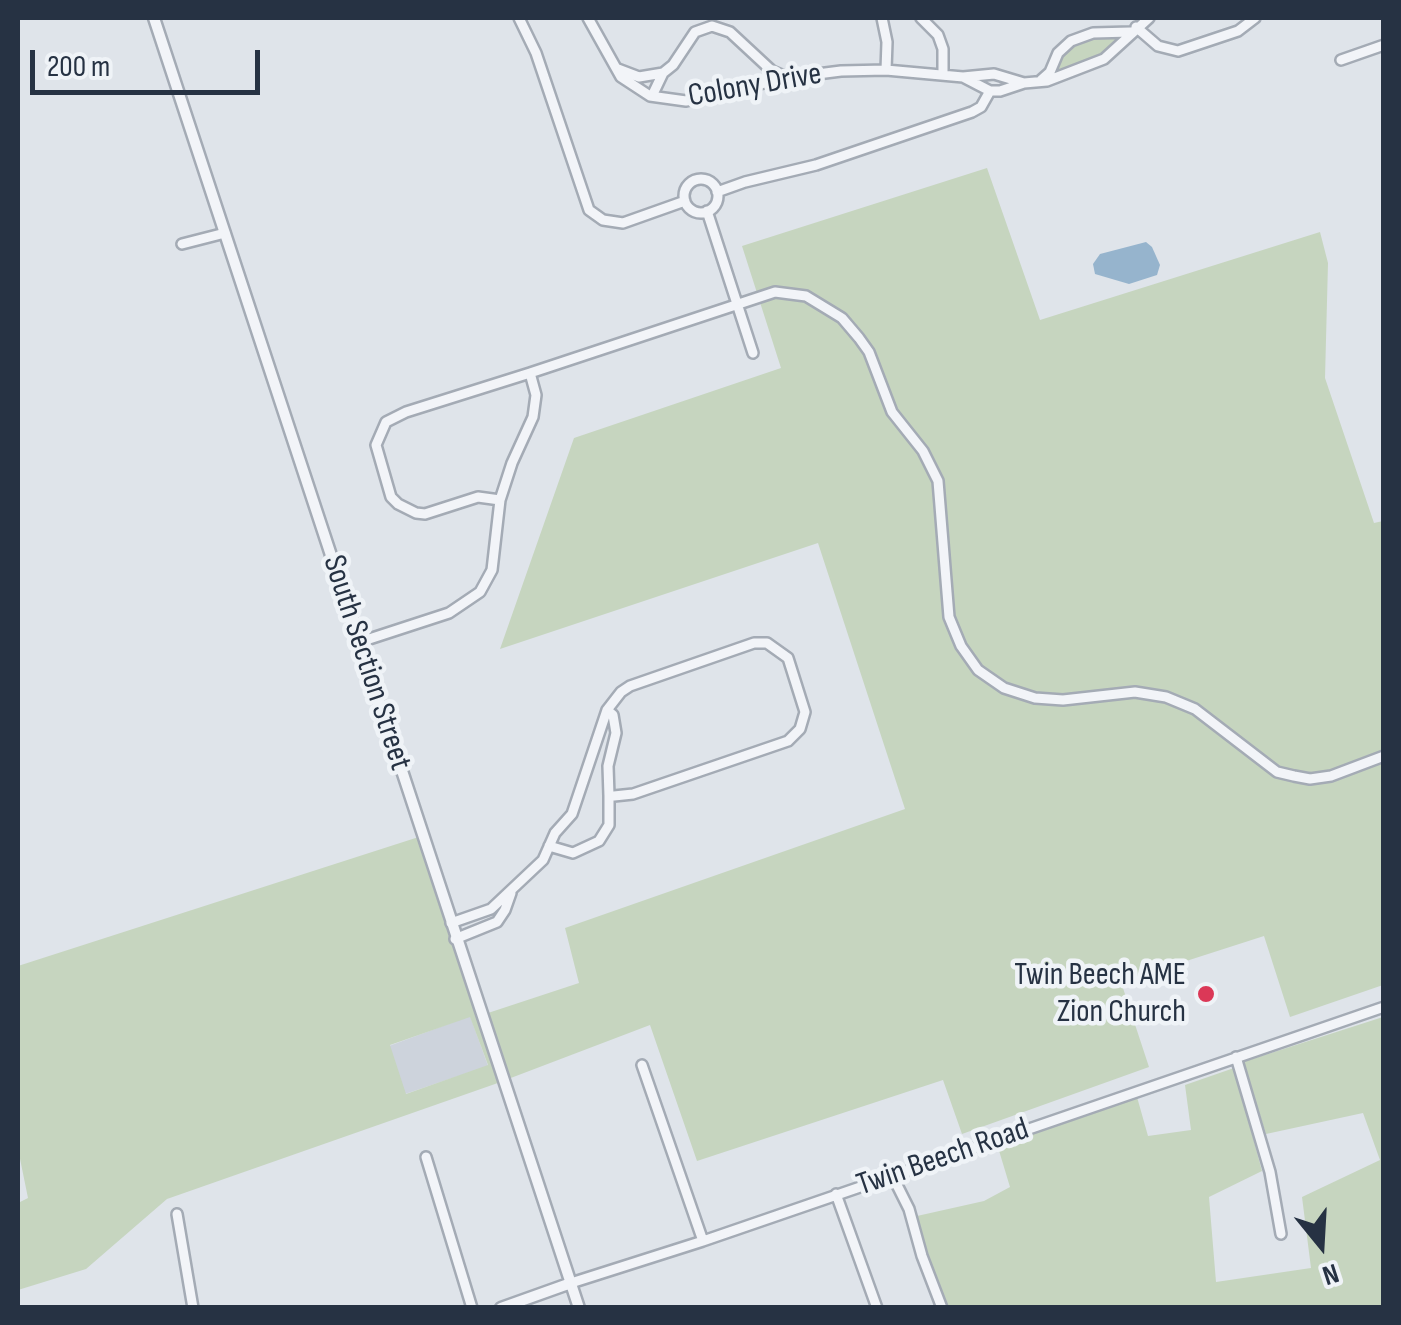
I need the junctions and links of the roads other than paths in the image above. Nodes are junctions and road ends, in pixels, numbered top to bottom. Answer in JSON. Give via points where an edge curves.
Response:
{"nodes":[{"id":1,"x":154,"y":18,"type":"edge"},
{"id":2,"x":519,"y":18,"type":"edge"},
{"id":3,"x":588,"y":18,"type":"edge"},
{"id":4,"x":882,"y":18,"type":"edge"},
{"id":5,"x":921,"y":18,"type":"edge"},
{"id":6,"x":1257,"y":18,"type":"edge"},
{"id":7,"x":1139,"y":24,"type":"edge"},
{"id":8,"x":1384,"y":46,"type":"edge"},
{"id":9,"x":1341,"y":60,"type":"dead end"},
{"id":10,"x":612,"y":65,"type":"junction"},
{"id":11,"x":886,"y":70,"type":"junction"},
{"id":12,"x":663,"y":73,"type":"junction"},
{"id":13,"x":944,"y":74,"type":"junction"},
{"id":14,"x":963,"y":77,"type":"junction"},
{"id":15,"x":786,"y":78,"type":"junction"},
{"id":16,"x":1024,"y":82,"type":"junction"},
{"id":17,"x":1038,"y":82,"type":"junction"},
{"id":18,"x":990,"y":91,"type":"junction"},
{"id":19,"x":652,"y":96,"type":"junction"},
{"id":20,"x":718,"y":192,"type":"junction"},
{"id":21,"x":685,"y":200,"type":"junction"},
{"id":22,"x":707,"y":212,"type":"junction"},
{"id":23,"x":225,"y":233,"type":"junction"},
{"id":24,"x":182,"y":244,"type":"dead end"},
{"id":25,"x":736,"y":303,"type":"junction"},
{"id":26,"x":753,"y":352,"type":"dead end"},
{"id":27,"x":530,"y":373,"type":"junction"},
{"id":28,"x":500,"y":500,"type":"junction"},
{"id":29,"x":360,"y":642,"type":"junction"},
{"id":30,"x":608,"y":710,"type":"junction"},
{"id":31,"x":1384,"y":756,"type":"edge"},
{"id":32,"x":609,"y":796,"type":"junction"},
{"id":33,"x":549,"y":846,"type":"junction"},
{"id":34,"x":512,"y":891,"type":"junction"},
{"id":35,"x":451,"y":922,"type":"junction"},
{"id":36,"x":456,"y":939,"type":"junction"},
{"id":37,"x":1384,"y":1006,"type":"edge"},
{"id":38,"x":1236,"y":1057,"type":"junction"},
{"id":39,"x":642,"y":1065,"type":"dead end"},
{"id":40,"x":426,"y":1157,"type":"dead end"},
{"id":41,"x":892,"y":1175,"type":"junction"},
{"id":42,"x":836,"y":1194,"type":"junction"},
{"id":43,"x":177,"y":1214,"type":"dead end"},
{"id":44,"x":1280,"y":1234,"type":"dead end"},
{"id":45,"x":703,"y":1242,"type":"junction"},
{"id":46,"x":570,"y":1284,"type":"junction"},
{"id":47,"x":193,"y":1308,"type":"edge"},
{"id":48,"x":472,"y":1308,"type":"edge"},
{"id":49,"x":502,"y":1308,"type":"edge"},
{"id":50,"x":579,"y":1308,"type":"edge"},
{"id":51,"x":877,"y":1308,"type":"edge"},
{"id":52,"x":942,"y":1308,"type":"edge"}],
"edges":[{"from":1,"to":23,"type":"street","name":"South Section Street"},
{"from":2,"to":21,"type":"street","via":[[589,210],[623,223]]},
{"from":3,"to":10,"type":"street","name":"Colony Drive"},
{"from":4,"to":11,"type":"street"},
{"from":5,"to":13,"type":"street","via":[[938,35]]},
{"from":6,"to":7,"type":"street","via":[[1238,32],[1178,52],[1158,46]]},
{"from":7,"to":17,"type":"street","name":"Colony Drive","via":[[1104,59]]},
{"from":7,"to":17,"type":"street","via":[[1071,41]]},
{"from":8,"to":9,"type":"street"},
{"from":10,"to":12,"type":"street","via":[[639,77]]},
{"from":10,"to":19,"type":"street","name":"Colony Drive"},
{"from":11,"to":13,"type":"street","name":"Colony Drive"},
{"from":11,"to":15,"type":"street","name":"Colony Drive"},
{"from":12,"to":15,"type":"street","via":[[695,32],[712,26],[730,32]]},
{"from":12,"to":19,"type":"street"},
{"from":13,"to":14,"type":"street","name":"Colony Drive"},
{"from":14,"to":16,"type":"street","name":"Colony Drive","via":[[994,74]]},
{"from":14,"to":18,"type":"street","name":"Colony Drive"},
{"from":15,"to":19,"type":"street","name":"Colony Drive","via":[[686,100]]},
{"from":16,"to":17,"type":"street","name":"Colony Drive"},
{"from":16,"to":18,"type":"street","name":"Colony Drive"},
{"from":18,"to":20,"type":"street","via":[[972,112]]},
{"from":20,"to":21,"type":"street","via":[[712,183],[696,180]]},
{"from":20,"to":22,"type":"street"},
{"from":21,"to":22,"type":"street","via":[[692,210]]},
{"from":22,"to":25,"type":"street"},
{"from":23,"to":24,"type":"street"},
{"from":23,"to":29,"type":"street","name":"South Section Street"},
{"from":25,"to":26,"type":"street"},
{"from":25,"to":27,"type":"street"},
{"from":25,"to":31,"type":"street","via":[[798,293],[842,318],[860,338],[892,412],[938,481],[949,617],[978,670],[1035,698],[1135,692],[1166,697],[1194,709],[1277,772],[1294,776],[1331,776]]},
{"from":27,"to":28,"type":"street","via":[[537,404]]},
{"from":27,"to":28,"type":"street","via":[[394,416],[376,445],[392,497],[407,510],[426,514],[478,497]]},
{"from":28,"to":29,"type":"street","via":[[492,570],[474,598],[449,614]]},
{"from":29,"to":35,"type":"street","name":"South Section Street"},
{"from":30,"to":32,"type":"street","via":[[616,733]]},
{"from":30,"to":32,"type":"street","via":[[642,680],[761,643],[788,658],[805,712],[788,741],[634,794]]},
{"from":30,"to":33,"type":"street","via":[[572,814]]},
{"from":32,"to":33,"type":"street","via":[[609,825],[600,842],[573,853]]},
{"from":33,"to":34,"type":"street"},
{"from":34,"to":35,"type":"street","via":[[491,909]]},
{"from":34,"to":36,"type":"street","via":[[496,922]]},
{"from":35,"to":36,"type":"street","name":"South Section Street"},
{"from":36,"to":46,"type":"street","name":"South Section Street"},
{"from":37,"to":38,"type":"street","name":"Twin Beech Road"},
{"from":38,"to":41,"type":"street","name":"Twin Beech Road"},
{"from":38,"to":44,"type":"street","via":[[1270,1172]]},
{"from":39,"to":45,"type":"street"},
{"from":40,"to":48,"type":"street"},
{"from":41,"to":42,"type":"street","name":"Twin Beech Road"},
{"from":41,"to":52,"type":"street"},
{"from":42,"to":45,"type":"street","name":"Twin Beech Road"},
{"from":42,"to":51,"type":"street"},
{"from":43,"to":47,"type":"street"},
{"from":45,"to":46,"type":"street","name":"Twin Beech Road"},
{"from":46,"to":49,"type":"street","name":"Twin Beech Road"},
{"from":46,"to":50,"type":"street","name":"South Section Street"}]}
